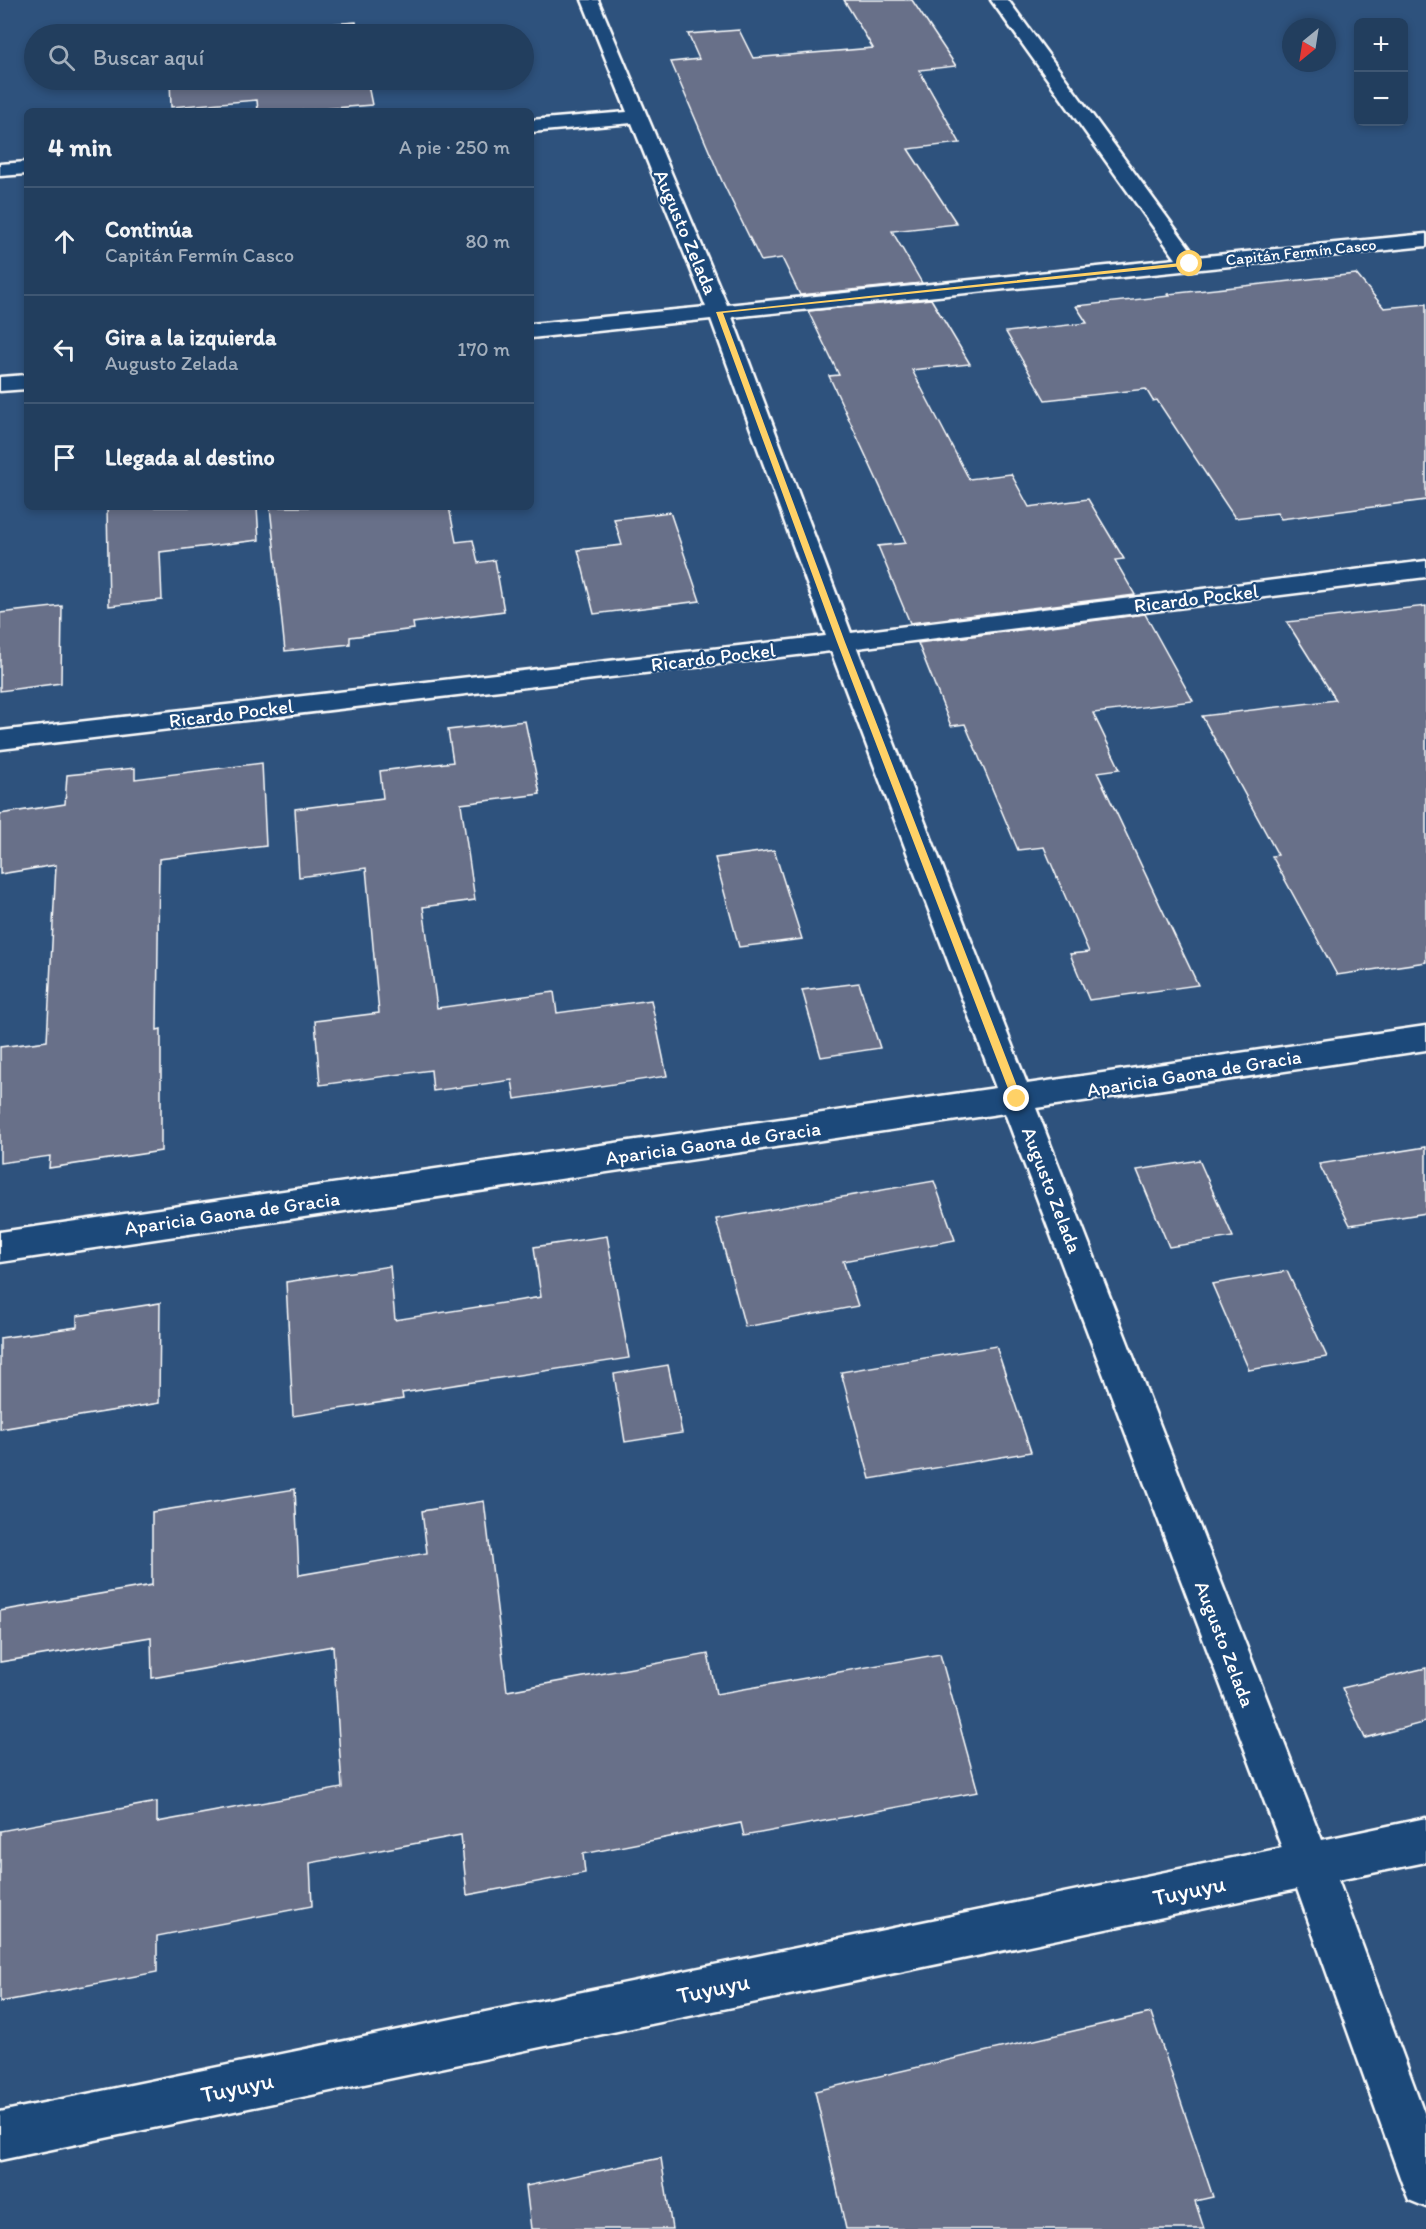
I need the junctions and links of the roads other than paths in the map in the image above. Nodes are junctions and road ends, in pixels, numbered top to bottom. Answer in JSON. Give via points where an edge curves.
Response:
{"nodes":[{"id":1,"x":590,"y":0,"type":"edge"},
{"id":2,"x":999,"y":0,"type":"edge"},
{"id":3,"x":638,"y":117,"type":"junction"},
{"id":4,"x":534,"y":126,"type":"edge"},
{"id":5,"x":24,"y":168,"type":"edge"},
{"id":6,"x":0,"y":170,"type":"edge"},
{"id":7,"x":1426,"y":240,"type":"edge"},
{"id":8,"x":1190,"y":264,"type":"junction"},
{"id":9,"x":719,"y":312,"type":"junction"},
{"id":10,"x":534,"y":331,"type":"edge"},
{"id":11,"x":24,"y":382,"type":"edge"},
{"id":12,"x":0,"y":384,"type":"edge"},
{"id":13,"x":1426,"y":569,"type":"edge"},
{"id":14,"x":841,"y":642,"type":"junction"},
{"id":15,"x":0,"y":740,"type":"edge"},
{"id":16,"x":1426,"y":1038,"type":"edge"},
{"id":17,"x":1017,"y":1099,"type":"junction"},
{"id":18,"x":0,"y":1247,"type":"edge"},
{"id":19,"x":1426,"y":1840,"type":"edge"},
{"id":20,"x":1310,"y":1864,"type":"junction"},
{"id":21,"x":0,"y":2136,"type":"edge"},
{"id":22,"x":1426,"y":2183,"type":"edge"}],
"edges":[{"from":1,"to":3,"type":"street","name":"Augusto Zelada"},
{"from":2,"to":8,"type":"street"},
{"from":3,"to":4,"type":"street"},
{"from":3,"to":9,"type":"street","name":"Augusto Zelada"},
{"from":5,"to":6,"type":"street"},
{"from":7,"to":8,"type":"street","name":"Capitán Fermín Casco"},
{"from":8,"to":9,"type":"street","name":"Capitán Fermín Casco"},
{"from":9,"to":10,"type":"street","name":"Capitán Fermín Casco"},
{"from":9,"to":14,"type":"street","name":"Augusto Zelada"},
{"from":11,"to":12,"type":"street"},
{"from":13,"to":14,"type":"street","name":"Ricardo Pockel"},
{"from":14,"to":15,"type":"street","name":"Ricardo Pockel"},
{"from":14,"to":17,"type":"street","name":"Augusto Zelada"},
{"from":16,"to":17,"type":"street","name":"Aparicia Gaona de Gracia"},
{"from":17,"to":18,"type":"street","name":"Aparicia Gaona de Gracia"},
{"from":17,"to":20,"type":"street","name":"Augusto Zelada"},
{"from":19,"to":20,"type":"street","name":"Tuyuyu"},
{"from":20,"to":21,"type":"street","name":"Tuyuyu"},
{"from":20,"to":22,"type":"street","name":"Augusto Zelada"}]}
